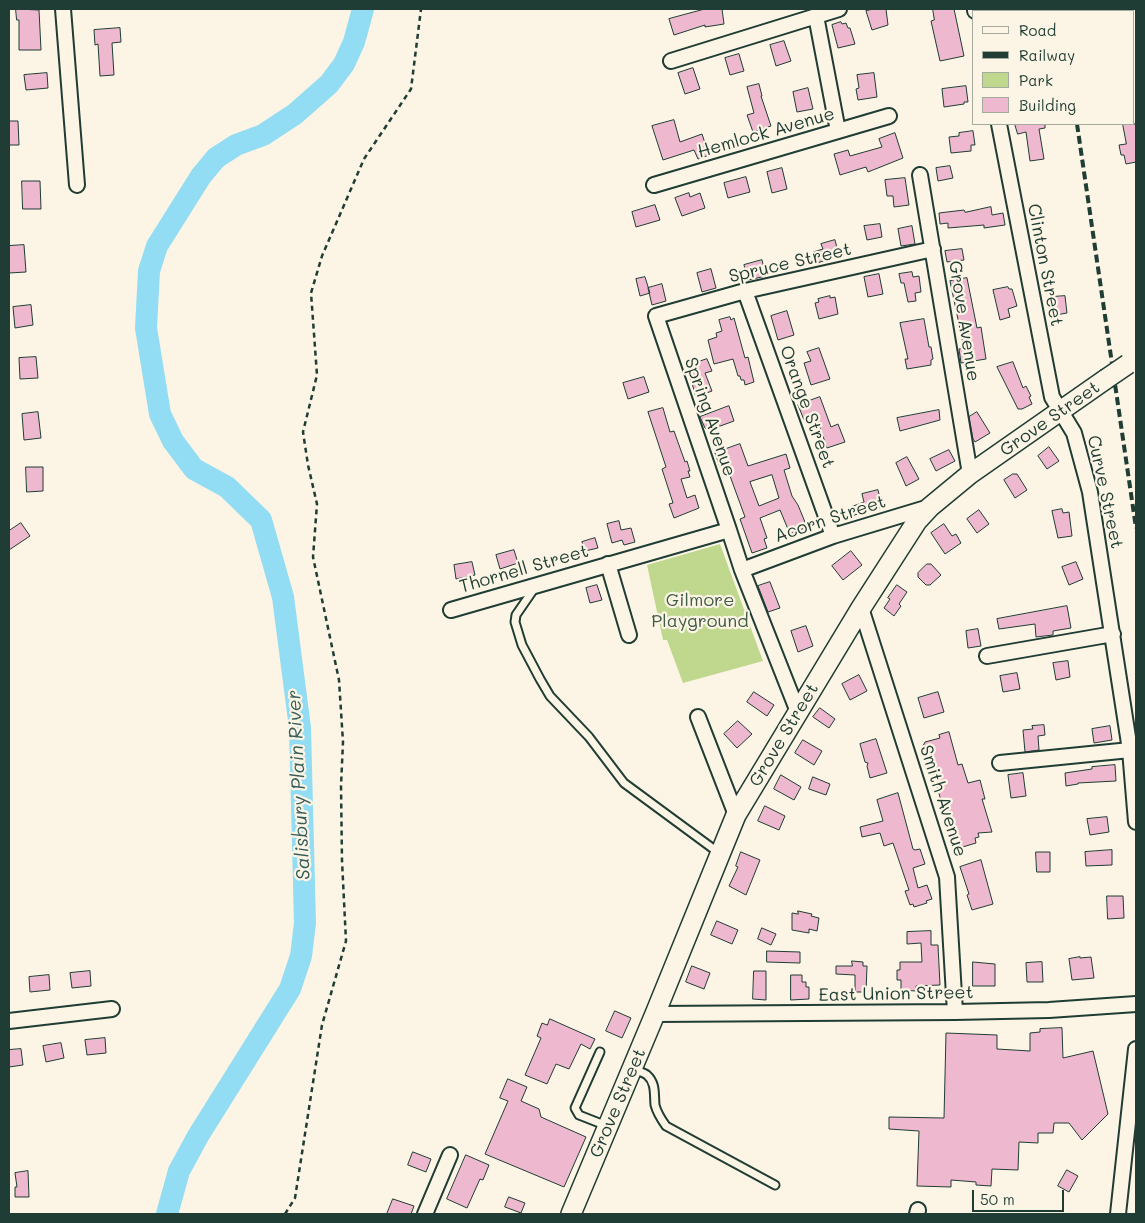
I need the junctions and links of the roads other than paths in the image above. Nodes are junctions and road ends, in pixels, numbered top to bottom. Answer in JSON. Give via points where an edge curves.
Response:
{"nodes":[{"id":1,"x":63,"y":9,"type":"edge"},
{"id":2,"x":839,"y":9,"type":"edge"},
{"id":3,"x":816,"y":16,"type":"junction"},
{"id":4,"x":671,"y":61,"type":"dead end"},
{"id":5,"x":888,"y":116,"type":"dead end"},
{"id":6,"x":999,"y":125,"type":"edge"},
{"id":7,"x":838,"y":131,"type":"junction"},
{"id":8,"x":920,"y":174,"type":"dead end"},
{"id":9,"x":77,"y":184,"type":"dead end"},
{"id":10,"x":654,"y":185,"type":"dead end"},
{"id":11,"x":933,"y":249,"type":"junction"},
{"id":12,"x":745,"y":291,"type":"junction"},
{"id":13,"x":656,"y":316,"type":"joint"},
{"id":14,"x":1132,"y":361,"type":"edge"},
{"id":15,"x":1061,"y":411,"type":"junction"},
{"id":16,"x":970,"y":474,"type":"junction"},
{"id":17,"x":930,"y":506,"type":"junction"},
{"id":18,"x":728,"y":530,"type":"junction"},
{"id":19,"x":833,"y":536,"type":"junction"},
{"id":20,"x":608,"y":564,"type":"junction"},
{"id":21,"x":742,"y":570,"type":"junction"},
{"id":22,"x":536,"y":586,"type":"junction"},
{"id":23,"x":861,"y":608,"type":"junction"},
{"id":24,"x":451,"y":610,"type":"dead end"},
{"id":25,"x":1113,"y":634,"type":"junction"},
{"id":26,"x":629,"y":635,"type":"dead end"},
{"id":27,"x":987,"y":656,"type":"dead end"},
{"id":28,"x":798,"y":712,"type":"junction"},
{"id":29,"x":698,"y":717,"type":"dead end"},
{"id":30,"x":1130,"y":750,"type":"junction"},
{"id":31,"x":1000,"y":763,"type":"dead end"},
{"id":32,"x":736,"y":815,"type":"junction"},
{"id":33,"x":1136,"y":822,"type":"edge"},
{"id":34,"x":720,"y":854,"type":"junction"},
{"id":35,"x":1136,"y":1004,"type":"edge"},
{"id":36,"x":112,"y":1009,"type":"dead end"},
{"id":37,"x":956,"y":1012,"type":"junction"},
{"id":38,"x":656,"y":1014,"type":"junction"},
{"id":39,"x":9,"y":1021,"type":"edge"},
{"id":40,"x":1136,"y":1049,"type":"edge"},
{"id":41,"x":600,"y":1052,"type":"dead end"},
{"id":42,"x":632,"y":1068,"type":"junction"},
{"id":43,"x":608,"y":1126,"type":"junction"},
{"id":44,"x":450,"y":1155,"type":"dead end"},
{"id":45,"x":775,"y":1185,"type":"dead end"},
{"id":46,"x":425,"y":1214,"type":"edge"},
{"id":47,"x":571,"y":1214,"type":"edge"},
{"id":48,"x":1118,"y":1214,"type":"edge"}],
"edges":[{"from":1,"to":9,"type":"street"},
{"from":2,"to":3,"type":"street"},
{"from":3,"to":4,"type":"street"},
{"from":3,"to":7,"type":"street"},
{"from":5,"to":7,"type":"street","name":"Hemlock Avenue"},
{"from":6,"to":15,"type":"street","name":"Clinton Street","via":[[1052,397]]},
{"from":7,"to":10,"type":"street","name":"Hemlock Avenue"},
{"from":8,"to":11,"type":"street","name":"Grove Avenue"},
{"from":11,"to":12,"type":"street","name":"Spruce Street"},
{"from":11,"to":16,"type":"street","name":"Grove Avenue"},
{"from":12,"to":13,"type":"street","name":"Spruce Street"},
{"from":12,"to":19,"type":"street","name":"Orange Street"},
{"from":13,"to":18,"type":"street","name":"Spring Avenue"},
{"from":14,"to":15,"type":"main road","name":"Grove Street","bridge":true},
{"from":15,"to":16,"type":"main road","name":"Grove Street"},
{"from":15,"to":25,"type":"street","name":"Curve Street","via":[[1074,433],[1090,492]]},
{"from":16,"to":17,"type":"main road","name":"Grove Street"},
{"from":17,"to":19,"type":"street","name":"Acorn Street"},
{"from":17,"to":23,"type":"main road","name":"Grove Street"},
{"from":18,"to":20,"type":"street"},
{"from":18,"to":21,"type":"street","name":"Spring Avenue"},
{"from":19,"to":21,"type":"street","name":"Acorn Street"},
{"from":20,"to":22,"type":"street","name":"Thornell Street"},
{"from":20,"to":26,"type":"street"},
{"from":21,"to":28,"type":"street","name":"Spring Avenue"},
{"from":22,"to":24,"type":"street","name":"Thornell Street"},
{"from":22,"to":34,"type":"lane","via":[[516,615],[515,622],[522,645],[550,696],[624,783]]},
{"from":23,"to":28,"type":"main road","name":"Grove Street"},
{"from":23,"to":37,"type":"street","name":"Smith Avenue","via":[[947,878]]},
{"from":25,"to":27,"type":"street"},
{"from":25,"to":30,"type":"street","name":"Curve Street"},
{"from":28,"to":32,"type":"main road","name":"Grove Street"},
{"from":29,"to":32,"type":"street"},
{"from":30,"to":31,"type":"street"},
{"from":30,"to":33,"type":"street","name":"Curve Street"},
{"from":32,"to":34,"type":"main road","name":"Grove Street"},
{"from":34,"to":38,"type":"main road","name":"Grove Street"},
{"from":35,"to":37,"type":"street","name":"East Union Street"},
{"from":36,"to":39,"type":"street"},
{"from":37,"to":38,"type":"street","name":"East Union Street"},
{"from":38,"to":42,"type":"main road","name":"Grove Street"},
{"from":40,"to":48,"type":"street"},
{"from":41,"to":43,"type":"lane","via":[[575,1108],[579,1115]]},
{"from":42,"to":43,"type":"main road","name":"Grove Street"},
{"from":42,"to":45,"type":"lane","via":[[653,1083],[655,1105],[666,1126]]},
{"from":43,"to":47,"type":"main road","name":"Grove Street"},
{"from":44,"to":46,"type":"street"}]}
